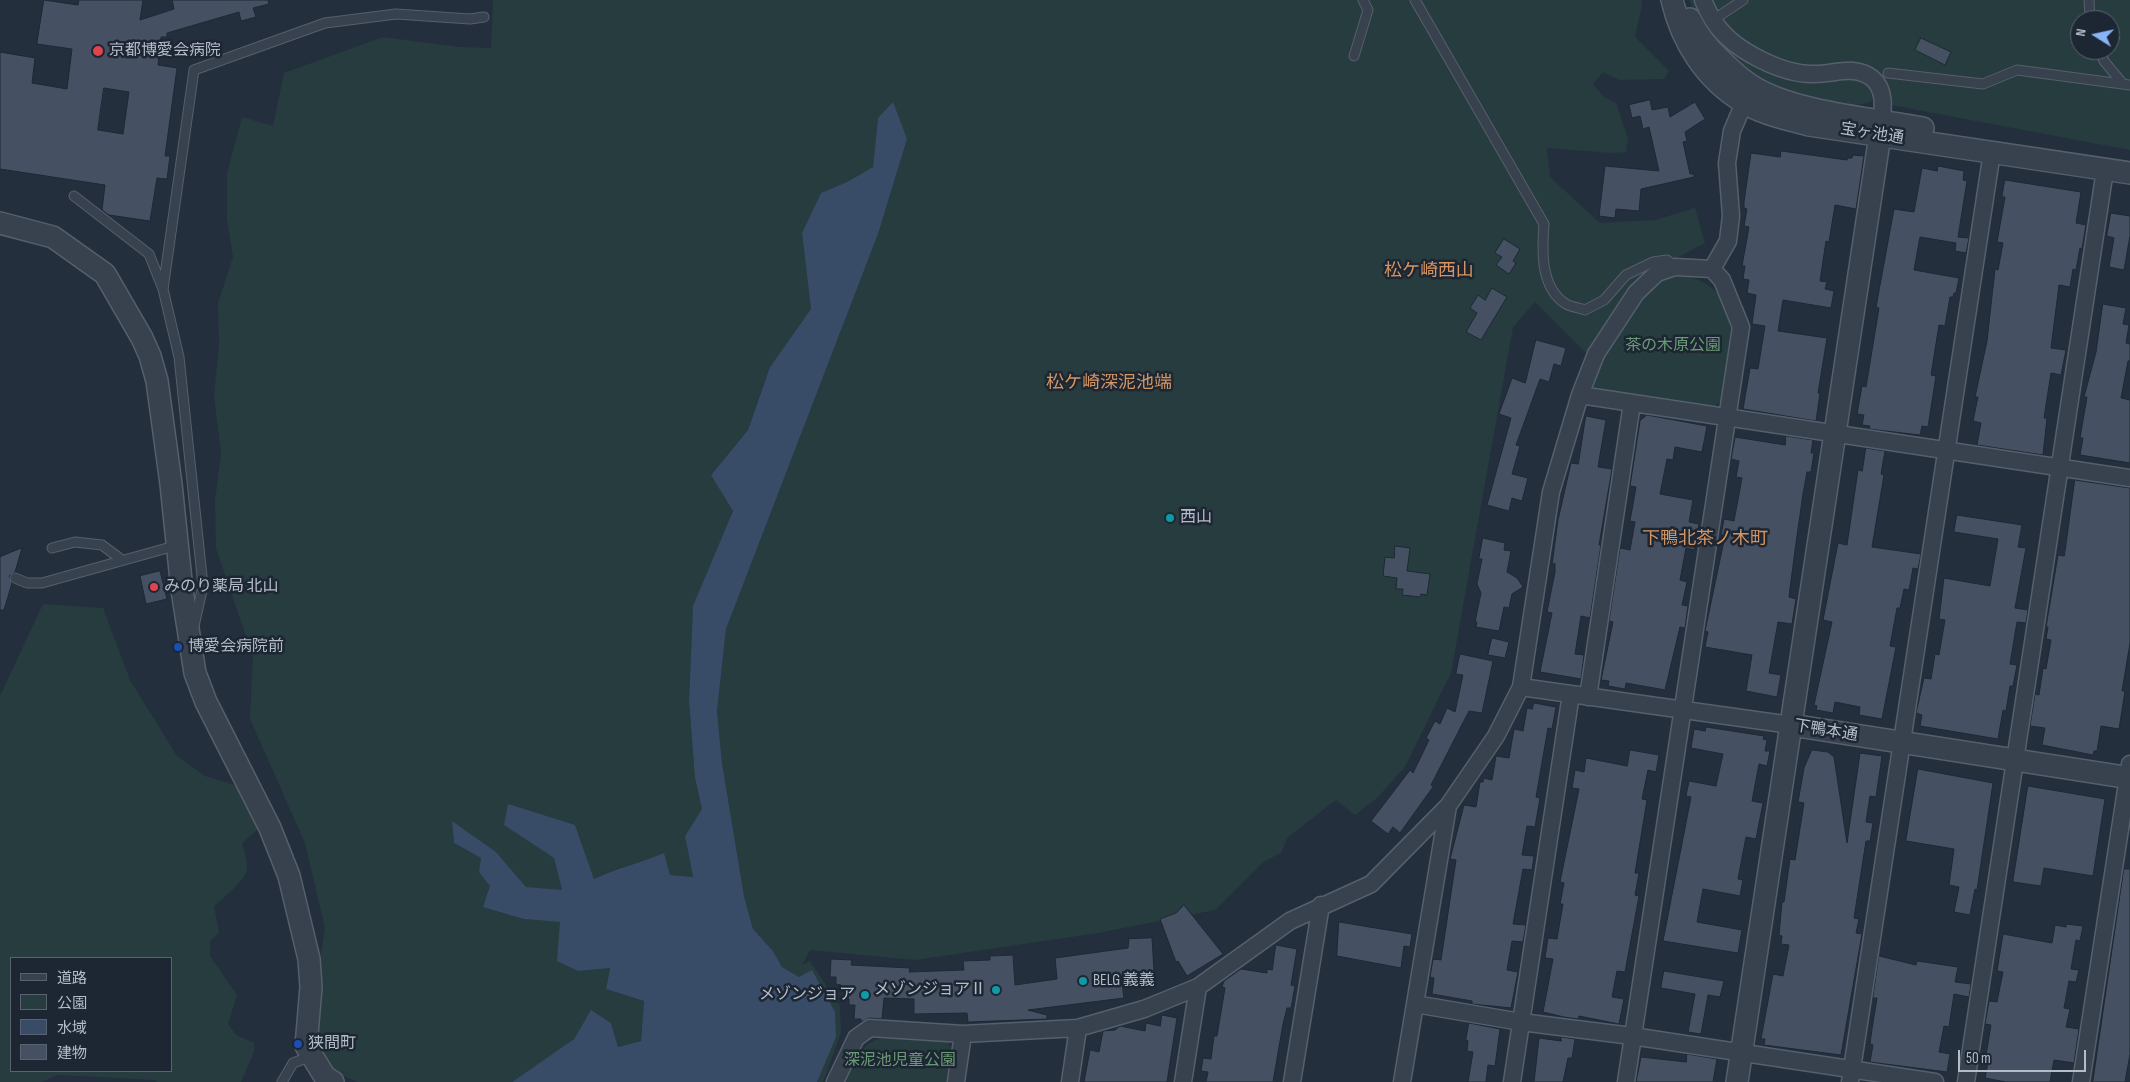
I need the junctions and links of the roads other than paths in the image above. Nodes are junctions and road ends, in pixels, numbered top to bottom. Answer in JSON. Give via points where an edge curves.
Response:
{"nodes":[{"id":1,"x":1363,"y":0,"type":"edge"},
{"id":2,"x":1415,"y":0,"type":"edge"},
{"id":3,"x":1672,"y":0,"type":"edge"},
{"id":4,"x":1683,"y":0,"type":"edge"},
{"id":5,"x":1703,"y":0,"type":"edge"},
{"id":6,"x":1743,"y":0,"type":"edge"},
{"id":7,"x":484,"y":17,"type":"dead end"},
{"id":8,"x":1713,"y":20,"type":"junction"},
{"id":9,"x":1354,"y":56,"type":"dead end"},
{"id":10,"x":2104,"y":60,"type":"edge"},
{"id":11,"x":1888,"y":73,"type":"dead end"},
{"id":12,"x":2126,"y":84,"type":"edge"},
{"id":13,"x":1744,"y":103,"type":"junction"},
{"id":14,"x":1880,"y":128,"type":"junction"},
{"id":15,"x":1992,"y":152,"type":"junction"},
{"id":16,"x":2130,"y":164,"type":"edge"},
{"id":17,"x":2104,"y":170,"type":"junction"},
{"id":18,"x":2130,"y":173,"type":"edge"},
{"id":19,"x":74,"y":196,"type":"dead end"},
{"id":20,"x":0,"y":223,"type":"edge"},
{"id":21,"x":1675,"y":267,"type":"junction"},
{"id":22,"x":1712,"y":269,"type":"junction"},
{"id":23,"x":163,"y":289,"type":"junction"},
{"id":24,"x":1580,"y":395,"type":"junction"},
{"id":25,"x":1632,"y":403,"type":"junction"},
{"id":26,"x":1726,"y":417,"type":"junction"},
{"id":27,"x":1835,"y":433,"type":"junction"},
{"id":28,"x":1947,"y":450,"type":"junction"},
{"id":29,"x":2059,"y":467,"type":"junction"},
{"id":30,"x":2130,"y":478,"type":"edge"},
{"id":31,"x":178,"y":544,"type":"junction"},
{"id":32,"x":52,"y":548,"type":"dead end"},
{"id":33,"x":122,"y":560,"type":"junction"},
{"id":34,"x":15,"y":578,"type":"dead end"},
{"id":35,"x":190,"y":646,"type":"junction"},
{"id":36,"x":1521,"y":687,"type":"junction"},
{"id":37,"x":1571,"y":694,"type":"junction"},
{"id":38,"x":1588,"y":696,"type":"junction"},
{"id":39,"x":1682,"y":710,"type":"junction"},
{"id":40,"x":1791,"y":726,"type":"junction"},
{"id":41,"x":1902,"y":743,"type":"junction"},
{"id":42,"x":2014,"y":760,"type":"junction"},
{"id":43,"x":2129,"y":774,"type":"edge"},
{"id":44,"x":1448,"y":806,"type":"junction"},
{"id":45,"x":1321,"y":905,"type":"junction"},
{"id":46,"x":1198,"y":987,"type":"junction"},
{"id":47,"x":1415,"y":1004,"type":"junction"},
{"id":48,"x":1521,"y":1022,"type":"junction"},
{"id":49,"x":1078,"y":1028,"type":"junction"},
{"id":50,"x":963,"y":1034,"type":"junction"},
{"id":51,"x":1632,"y":1036,"type":"junction"},
{"id":52,"x":1741,"y":1052,"type":"junction"},
{"id":53,"x":312,"y":1056,"type":"junction"},
{"id":54,"x":1851,"y":1076,"type":"edge"},
{"id":55,"x":282,"y":1082,"type":"edge"},
{"id":56,"x":333,"y":1082,"type":"edge"},
{"id":57,"x":834,"y":1082,"type":"edge"},
{"id":58,"x":956,"y":1082,"type":"edge"},
{"id":59,"x":1070,"y":1082,"type":"edge"},
{"id":60,"x":1183,"y":1082,"type":"edge"},
{"id":61,"x":1292,"y":1082,"type":"edge"},
{"id":62,"x":1402,"y":1082,"type":"edge"},
{"id":63,"x":1512,"y":1082,"type":"edge"},
{"id":64,"x":1626,"y":1082,"type":"edge"},
{"id":65,"x":1737,"y":1082,"type":"edge"},
{"id":66,"x":1935,"y":1082,"type":"edge"},
{"id":67,"x":1966,"y":1082,"type":"edge"},
{"id":68,"x":2081,"y":1082,"type":"edge"}],
"edges":[{"from":1,"to":9,"type":"lane","via":[[1368,10]]},
{"from":2,"to":21,"type":"lane","via":[[1544,224],[1542,260],[1550,286],[1566,304],[1585,310],[1604,300],[1626,275],[1653,262],[1667,260]]},
{"from":3,"to":13,"type":"street","name":"宝ヶ池通","via":[[1680,30],[1692,52],[1724,88]]},
{"from":4,"to":14,"type":"street","name":"宝ヶ池通","via":[[1702,42],[1751,86],[1785,101]]},
{"from":5,"to":8,"type":"street"},
{"from":6,"to":8,"type":"lane"},
{"from":7,"to":23,"type":"lane","via":[[396,14],[325,23],[194,70]]},
{"from":8,"to":14,"type":"street","via":[[1730,41],[1776,65],[1811,74],[1853,70],[1873,79],[1882,98]]},
{"from":10,"to":12,"type":"lane"},
{"from":11,"to":12,"type":"lane","via":[[1983,84],[2017,70]]},
{"from":13,"to":14,"type":"street","name":"宝ヶ池通","via":[[1809,125]]},
{"from":13,"to":22,"type":"street","via":[[1732,131],[1727,163],[1731,216],[1728,241]]},
{"from":14,"to":15,"type":"street","name":"宝ヶ池通"},
{"from":14,"to":16,"type":"street","name":"宝ヶ池通"},
{"from":14,"to":27,"type":"street"},
{"from":15,"to":17,"type":"street","name":"宝ヶ池通"},
{"from":15,"to":28,"type":"street"},
{"from":17,"to":18,"type":"street","name":"宝ヶ池通"},
{"from":17,"to":29,"type":"street"},
{"from":19,"to":23,"type":"lane","via":[[149,254]]},
{"from":20,"to":31,"type":"street","via":[[53,237],[105,274],[142,338],[157,381]]},
{"from":21,"to":22,"type":"street"},
{"from":21,"to":24,"type":"street","via":[[1657,273],[1636,294],[1596,354]]},
{"from":22,"to":26,"type":"street","via":[[1726,288],[1741,327]]},
{"from":23,"to":35,"type":"lane","via":[[180,358],[203,586]]},
{"from":24,"to":25,"type":"street"},
{"from":24,"to":36,"type":"street","via":[[1550,500]]},
{"from":25,"to":26,"type":"street"},
{"from":25,"to":38,"type":"street"},
{"from":26,"to":27,"type":"street"},
{"from":26,"to":39,"type":"street"},
{"from":27,"to":28,"type":"street"},
{"from":27,"to":40,"type":"street"},
{"from":28,"to":29,"type":"street"},
{"from":28,"to":41,"type":"street"},
{"from":29,"to":30,"type":"street"},
{"from":29,"to":42,"type":"street"},
{"from":31,"to":33,"type":"lane"},
{"from":31,"to":35,"type":"street"},
{"from":32,"to":33,"type":"lane","via":[[75,542],[102,545]]},
{"from":33,"to":34,"type":"lane","via":[[42,583],[27,583]]},
{"from":35,"to":53,"type":"street","via":[[195,674],[206,702],[270,828],[289,876],[310,959],[306,1046]]},
{"from":36,"to":37,"type":"street","name":"下鴨本通"},
{"from":36,"to":44,"type":"street","via":[[1496,736]]},
{"from":37,"to":38,"type":"street","name":"下鴨本通"},
{"from":37,"to":48,"type":"street"},
{"from":38,"to":39,"type":"street","name":"下鴨本通"},
{"from":39,"to":40,"type":"street","name":"下鴨本通"},
{"from":39,"to":51,"type":"street"},
{"from":40,"to":41,"type":"street","name":"下鴨本通"},
{"from":40,"to":52,"type":"street"},
{"from":41,"to":42,"type":"street","name":"下鴨本通"},
{"from":41,"to":54,"type":"street"},
{"from":42,"to":43,"type":"street","name":"下鴨本通"},
{"from":42,"to":67,"type":"street"},
{"from":43,"to":68,"type":"street"},
{"from":44,"to":45,"type":"street","via":[[1371,884]]},
{"from":44,"to":47,"type":"street"},
{"from":45,"to":46,"type":"street","via":[[1290,921]]},
{"from":45,"to":61,"type":"street"},
{"from":46,"to":49,"type":"street","via":[[1144,1009]]},
{"from":46,"to":60,"type":"street"},
{"from":47,"to":48,"type":"street"},
{"from":47,"to":62,"type":"street"},
{"from":48,"to":51,"type":"street"},
{"from":48,"to":63,"type":"street"},
{"from":49,"to":50,"type":"street"},
{"from":49,"to":59,"type":"street"},
{"from":50,"to":57,"type":"street","via":[[870,1028],[856,1038]]},
{"from":50,"to":58,"type":"street"},
{"from":51,"to":52,"type":"street"},
{"from":51,"to":64,"type":"street"},
{"from":52,"to":54,"type":"street"},
{"from":52,"to":65,"type":"street"},
{"from":53,"to":55,"type":"lane","via":[[293,1064]]},
{"from":53,"to":56,"type":"street","via":[[325,1077]]},
{"from":54,"to":66,"type":"street"}]}
